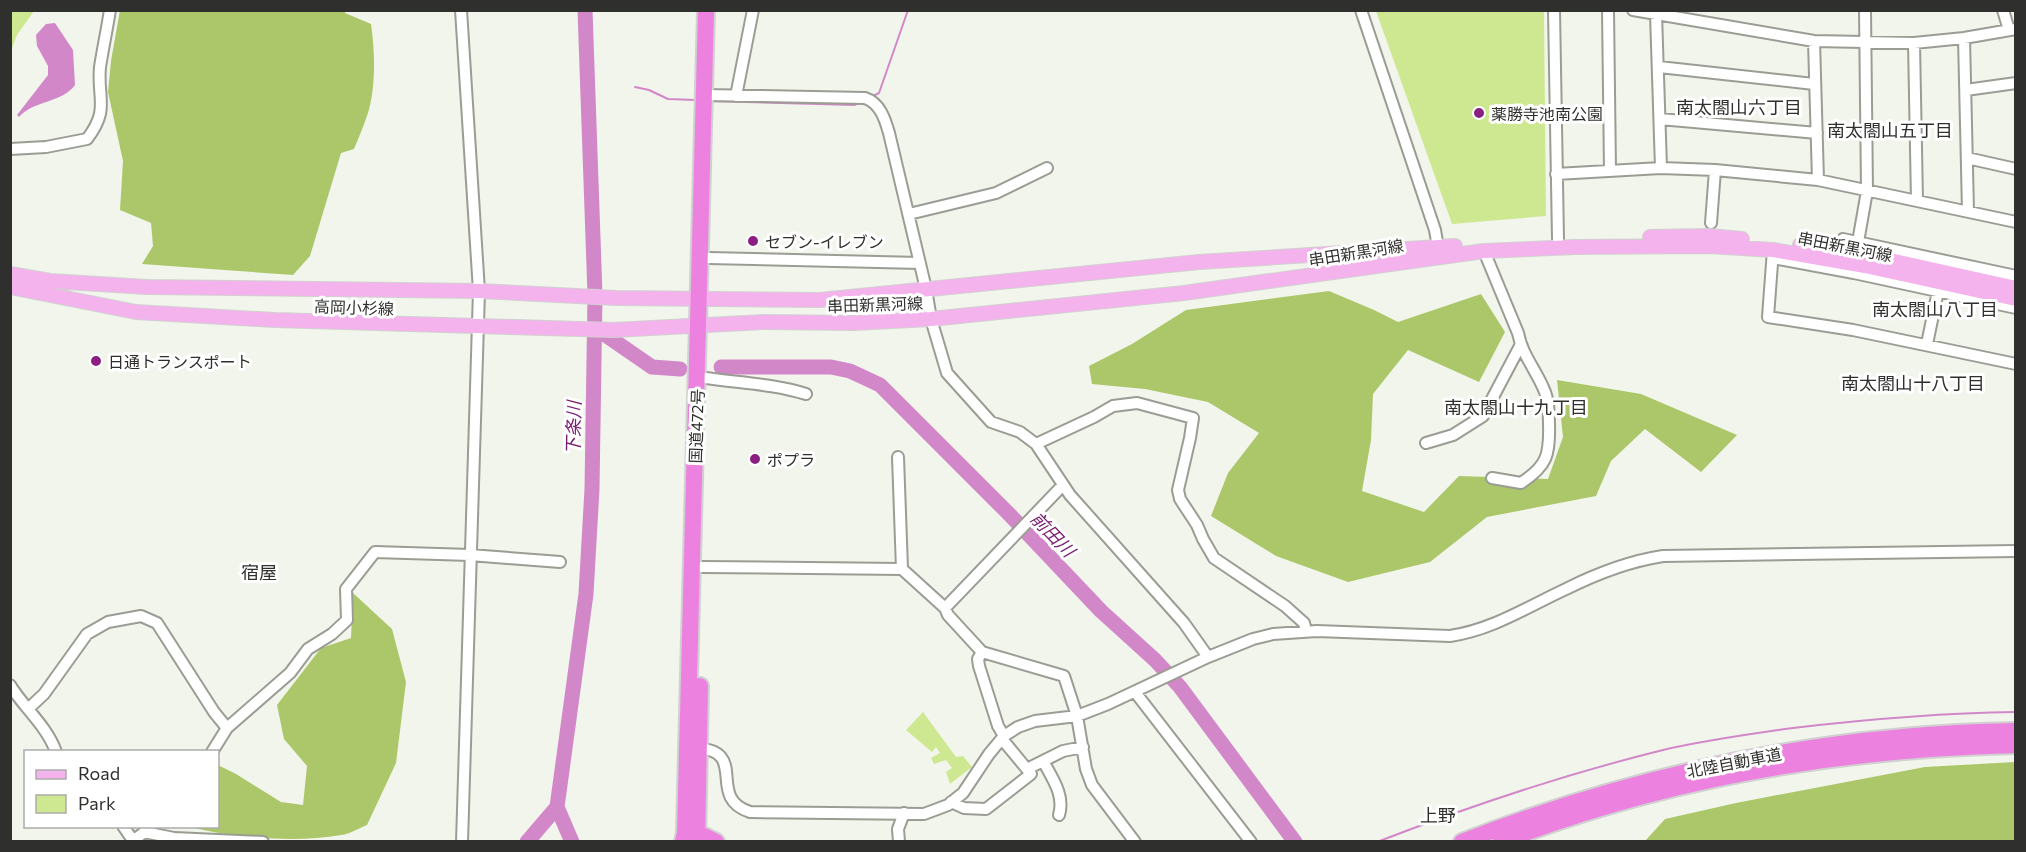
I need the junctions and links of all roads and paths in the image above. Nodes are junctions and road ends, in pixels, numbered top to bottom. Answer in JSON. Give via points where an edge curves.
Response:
{"nodes":[{"id":1,"x":461,"y":10,"type":"edge"},
{"id":2,"x":706,"y":10,"type":"edge"},
{"id":3,"x":714,"y":10,"type":"edge"},
{"id":4,"x":753,"y":10,"type":"edge"},
{"id":5,"x":1361,"y":10,"type":"edge"},
{"id":6,"x":1554,"y":10,"type":"edge"},
{"id":7,"x":1608,"y":10,"type":"edge"},
{"id":8,"x":1633,"y":10,"type":"edge"},
{"id":9,"x":1707,"y":10,"type":"edge"},
{"id":10,"x":1864,"y":10,"type":"edge"},
{"id":11,"x":2003,"y":10,"type":"edge"},
{"id":12,"x":108,"y":13,"type":"edge"},
{"id":13,"x":1656,"y":14,"type":"junction"},
{"id":14,"x":1705,"y":23,"type":"junction"},
{"id":15,"x":2012,"y":29,"type":"edge"},
{"id":16,"x":1964,"y":38,"type":"junction"},
{"id":17,"x":1814,"y":41,"type":"junction"},
{"id":18,"x":1864,"y":43,"type":"junction"},
{"id":19,"x":1914,"y":43,"type":"junction"},
{"id":20,"x":1659,"y":67,"type":"junction"},
{"id":21,"x":2016,"y":83,"type":"edge"},
{"id":22,"x":1814,"y":84,"type":"junction"},
{"id":23,"x":1966,"y":90,"type":"junction"},
{"id":24,"x":708,"y":95,"type":"junction"},
{"id":25,"x":736,"y":96,"type":"junction"},
{"id":26,"x":1660,"y":119,"type":"junction"},
{"id":27,"x":1817,"y":133,"type":"junction"},
{"id":28,"x":10,"y":149,"type":"edge"},
{"id":29,"x":1967,"y":158,"type":"junction"},
{"id":30,"x":1047,"y":168,"type":"dead end"},
{"id":31,"x":1661,"y":168,"type":"junction"},
{"id":32,"x":2016,"y":169,"type":"edge"},
{"id":33,"x":1714,"y":170,"type":"junction"},
{"id":34,"x":1610,"y":171,"type":"junction"},
{"id":35,"x":1556,"y":174,"type":"junction"},
{"id":36,"x":1818,"y":180,"type":"junction"},
{"id":37,"x":1867,"y":191,"type":"junction"},
{"id":38,"x":1917,"y":201,"type":"junction"},
{"id":39,"x":1968,"y":211,"type":"junction"},
{"id":40,"x":909,"y":214,"type":"junction"},
{"id":41,"x":2016,"y":222,"type":"edge"},
{"id":42,"x":1711,"y":223,"type":"dead end"},
{"id":43,"x":1558,"y":239,"type":"junction"},
{"id":44,"x":1843,"y":239,"type":"dead end"},
{"id":45,"x":1858,"y":242,"type":"junction"},
{"id":46,"x":1484,"y":251,"type":"junction"},
{"id":47,"x":1438,"y":252,"type":"junction"},
{"id":48,"x":1773,"y":254,"type":"junction"},
{"id":49,"x":709,"y":258,"type":"junction"},
{"id":50,"x":920,"y":263,"type":"junction"},
{"id":51,"x":10,"y":274,"type":"edge"},
{"id":52,"x":2015,"y":277,"type":"edge"},
{"id":53,"x":10,"y":287,"type":"edge"},
{"id":54,"x":926,"y":289,"type":"junction"},
{"id":55,"x":479,"y":291,"type":"junction"},
{"id":56,"x":1938,"y":291,"type":"junction"},
{"id":57,"x":2016,"y":299,"type":"edge"},
{"id":58,"x":704,"y":300,"type":"junction"},
{"id":59,"x":2016,"y":308,"type":"edge"},
{"id":60,"x":931,"y":319,"type":"junction"},
{"id":61,"x":703,"y":325,"type":"junction"},
{"id":62,"x":478,"y":327,"type":"junction"},
{"id":63,"x":1927,"y":344,"type":"junction"},
{"id":64,"x":1520,"y":346,"type":"junction"},
{"id":65,"x":2016,"y":364,"type":"edge"},
{"id":66,"x":706,"y":378,"type":"junction"},
{"id":67,"x":806,"y":394,"type":"dead end"},
{"id":68,"x":1426,"y":443,"type":"dead end"},
{"id":69,"x":1036,"y":444,"type":"junction"},
{"id":70,"x":898,"y":456,"type":"dead end"},
{"id":71,"x":1492,"y":478,"type":"dead end"},
{"id":72,"x":1063,"y":485,"type":"junction"},
{"id":73,"x":2016,"y":551,"type":"edge"},
{"id":74,"x":470,"y":555,"type":"junction"},
{"id":75,"x":560,"y":562,"type":"dead end"},
{"id":76,"x":702,"y":567,"type":"junction"},
{"id":77,"x":902,"y":569,"type":"junction"},
{"id":78,"x":945,"y":608,"type":"junction"},
{"id":79,"x":1306,"y":631,"type":"junction"},
{"id":80,"x":982,"y":652,"type":"junction"},
{"id":81,"x":1208,"y":657,"type":"junction"},
{"id":82,"x":10,"y":685,"type":"edge"},
{"id":83,"x":1135,"y":692,"type":"junction"},
{"id":84,"x":26,"y":706,"type":"junction"},
{"id":85,"x":10,"y":708,"type":"edge"},
{"id":86,"x":1077,"y":716,"type":"junction"},
{"id":87,"x":227,"y":728,"type":"junction"},
{"id":88,"x":2016,"y":731,"type":"edge"},
{"id":89,"x":1003,"y":738,"type":"junction"},
{"id":90,"x":2016,"y":745,"type":"edge"},
{"id":91,"x":1083,"y":747,"type":"junction"},
{"id":92,"x":693,"y":748,"type":"junction"},
{"id":93,"x":55,"y":750,"type":"edge"},
{"id":94,"x":213,"y":750,"type":"edge"},
{"id":95,"x":1043,"y":761,"type":"junction"},
{"id":96,"x":1027,"y":769,"type":"junction"},
{"id":97,"x":951,"y":802,"type":"junction"},
{"id":98,"x":904,"y":813,"type":"junction"},
{"id":99,"x":1059,"y":815,"type":"dead end"},
{"id":100,"x":148,"y":830,"type":"edge"},
{"id":101,"x":692,"y":838,"type":"edge"},
{"id":102,"x":131,"y":840,"type":"edge"},
{"id":103,"x":251,"y":841,"type":"edge"},
{"id":104,"x":263,"y":842,"type":"edge"},
{"id":105,"x":462,"y":842,"type":"edge"},
{"id":106,"x":716,"y":842,"type":"edge"},
{"id":107,"x":899,"y":842,"type":"edge"},
{"id":108,"x":1135,"y":842,"type":"edge"},
{"id":109,"x":1251,"y":842,"type":"edge"},
{"id":110,"x":1462,"y":842,"type":"edge"},
{"id":111,"x":1501,"y":842,"type":"edge"}],
"edges":[{"from":1,"to":55,"type":"street"},
{"from":2,"to":24,"type":"highway","name":"国道472号"},
{"from":3,"to":24,"type":"highway","name":"国道472号"},
{"from":4,"to":25,"type":"street"},
{"from":5,"to":47,"type":"street","via":[[1435,230]]},
{"from":6,"to":35,"type":"street"},
{"from":7,"to":34,"type":"street"},
{"from":8,"to":13,"type":"street"},
{"from":9,"to":14,"type":"street"},
{"from":10,"to":18,"type":"street"},
{"from":11,"to":15,"type":"street"},
{"from":12,"to":28,"type":"street","via":[[100,67],[102,98],[98,125],[87,139]]},
{"from":13,"to":14,"type":"street"},
{"from":13,"to":20,"type":"street"},
{"from":14,"to":17,"type":"street"},
{"from":15,"to":16,"type":"street"},
{"from":16,"to":19,"type":"street"},
{"from":16,"to":23,"type":"street"},
{"from":17,"to":18,"type":"street"},
{"from":17,"to":22,"type":"street"},
{"from":18,"to":19,"type":"street"},
{"from":18,"to":37,"type":"street"},
{"from":19,"to":38,"type":"street"},
{"from":20,"to":22,"type":"street"},
{"from":20,"to":26,"type":"street"},
{"from":21,"to":23,"type":"street"},
{"from":22,"to":27,"type":"street"},
{"from":23,"to":29,"type":"street"},
{"from":24,"to":25,"type":"street"},
{"from":24,"to":49,"type":"highway","name":"国道472号"},
{"from":24,"to":58,"type":"highway","name":"国道472号"},
{"from":25,"to":40,"type":"street","via":[[871,100],[885,118]]},
{"from":26,"to":27,"type":"street"},
{"from":26,"to":31,"type":"street"},
{"from":27,"to":36,"type":"street"},
{"from":29,"to":32,"type":"street"},
{"from":29,"to":39,"type":"street"},
{"from":30,"to":40,"type":"street","via":[[996,193]]},
{"from":31,"to":33,"type":"street"},
{"from":31,"to":34,"type":"street"},
{"from":33,"to":36,"type":"street"},
{"from":33,"to":42,"type":"street"},
{"from":34,"to":35,"type":"street"},
{"from":35,"to":43,"type":"street"},
{"from":36,"to":37,"type":"street"},
{"from":37,"to":38,"type":"street"},
{"from":37,"to":45,"type":"street"},
{"from":38,"to":39,"type":"street"},
{"from":39,"to":41,"type":"street"},
{"from":40,"to":50,"type":"street"},
{"from":43,"to":47,"type":"main road","name":"串田新黒河線"},
{"from":43,"to":52,"type":"main road","name":"串田新黒河線","via":[[1709,236],[1784,242]]},
{"from":44,"to":45,"type":"street"},
{"from":45,"to":52,"type":"street"},
{"from":46,"to":47,"type":"main road","name":"串田新黒河線"},
{"from":46,"to":48,"type":"main road","name":"串田新黒河線","via":[[1709,246]]},
{"from":46,"to":64,"type":"street"},
{"from":47,"to":54,"type":"main road","name":"串田新黒河線","via":[[1198,262]]},
{"from":47,"to":60,"type":"main road","name":"串田新黒河線","via":[[1325,274],[1184,293]]},
{"from":48,"to":56,"type":"street"},
{"from":48,"to":57,"type":"main road","name":"串田新黒河線","via":[[1865,266]]},
{"from":48,"to":63,"type":"street","via":[[1768,317]]},
{"from":49,"to":50,"type":"street"},
{"from":49,"to":58,"type":"highway","name":"国道472号"},
{"from":50,"to":54,"type":"street"},
{"from":51,"to":55,"type":"main road","name":"高岡小杉線","via":[[50,281],[147,287]]},
{"from":53,"to":62,"type":"main road","name":"高岡小杉線","via":[[136,312]]},
{"from":54,"to":58,"type":"main road","name":"串田新黒河線","via":[[820,300]]},
{"from":54,"to":60,"type":"street"},
{"from":55,"to":58,"type":"main road","name":"高岡小杉線"},
{"from":55,"to":62,"type":"street"},
{"from":56,"to":59,"type":"street"},
{"from":56,"to":63,"type":"street"},
{"from":58,"to":61,"type":"highway","name":"国道472号"},
{"from":60,"to":61,"type":"main road","name":"串田新黒河線"},
{"from":60,"to":69,"type":"street","via":[[947,373],[991,422],[1020,432]]},
{"from":61,"to":62,"type":"main road","name":"高岡小杉線","via":[[614,330]]},
{"from":61,"to":66,"type":"highway","name":"国道472号"},
{"from":61,"to":92,"type":"highway","name":"国道472号"},
{"from":62,"to":74,"type":"street"},
{"from":63,"to":65,"type":"street"},
{"from":64,"to":68,"type":"street","via":[[1483,416],[1453,435]]},
{"from":64,"to":71,"type":"street","via":[[1545,393],[1549,412],[1548,454],[1536,473],[1521,483]]},
{"from":66,"to":67,"type":"street"},
{"from":66,"to":76,"type":"highway","name":"国道472号"},
{"from":69,"to":72,"type":"street"},
{"from":69,"to":79,"type":"street","via":[[1113,406],[1137,403],[1193,418],[1178,490],[1180,499],[1214,558],[1284,606],[1304,623]]},
{"from":70,"to":77,"type":"street"},
{"from":72,"to":78,"type":"street"},
{"from":72,"to":81,"type":"street","via":[[1184,623]]},
{"from":73,"to":79,"type":"street","via":[[1663,556],[1640,559],[1568,587],[1511,617],[1468,633],[1450,636]]},
{"from":74,"to":75,"type":"street"},
{"from":74,"to":87,"type":"street","via":[[375,552],[346,590],[347,620],[308,649],[290,673]]},
{"from":74,"to":105,"type":"street"},
{"from":76,"to":77,"type":"street"},
{"from":76,"to":92,"type":"highway","name":"国道472号"},
{"from":77,"to":78,"type":"street"},
{"from":78,"to":80,"type":"street"},
{"from":79,"to":81,"type":"street","via":[[1253,639]]},
{"from":80,"to":86,"type":"street","via":[[1064,676]]},
{"from":80,"to":89,"type":"street","via":[[979,666]]},
{"from":81,"to":83,"type":"street"},
{"from":82,"to":84,"type":"street"},
{"from":83,"to":86,"type":"street"},
{"from":83,"to":109,"type":"street"},
{"from":84,"to":85,"type":"street"},
{"from":84,"to":87,"type":"street","via":[[44,694],[87,634],[108,622],[141,616],[158,623]]},
{"from":84,"to":93,"type":"street"},
{"from":86,"to":89,"type":"street","via":[[1035,721]]},
{"from":86,"to":91,"type":"street"},
{"from":87,"to":94,"type":"street"},
{"from":88,"to":110,"type":"highway","name":"北陸自動車道","via":[[1881,739],[1727,762],[1557,807]]},
{"from":89,"to":96,"type":"street"},
{"from":89,"to":97,"type":"street","via":[[963,793]]},
{"from":90,"to":111,"type":"highway","name":"北陸自動車道","via":[[1894,752],[1750,772],[1607,807]]},
{"from":91,"to":95,"type":"street"},
{"from":91,"to":108,"type":"street","via":[[1092,785]]},
{"from":92,"to":98,"type":"street","via":[[715,751],[723,758],[729,796],[736,806],[750,812]]},
{"from":92,"to":101,"type":"highway","name":"国道472号"},
{"from":95,"to":96,"type":"street"},
{"from":95,"to":99,"type":"street","via":[[1058,787]]},
{"from":96,"to":97,"type":"street","via":[[1031,774],[986,809],[964,808]]},
{"from":97,"to":98,"type":"street","via":[[924,814]]},
{"from":98,"to":107,"type":"street","via":[[898,830]]},
{"from":100,"to":102,"type":"street"},
{"from":100,"to":103,"type":"street","via":[[174,838]]},
{"from":101,"to":106,"type":"highway"},
{"from":103,"to":104,"type":"street"}]}
